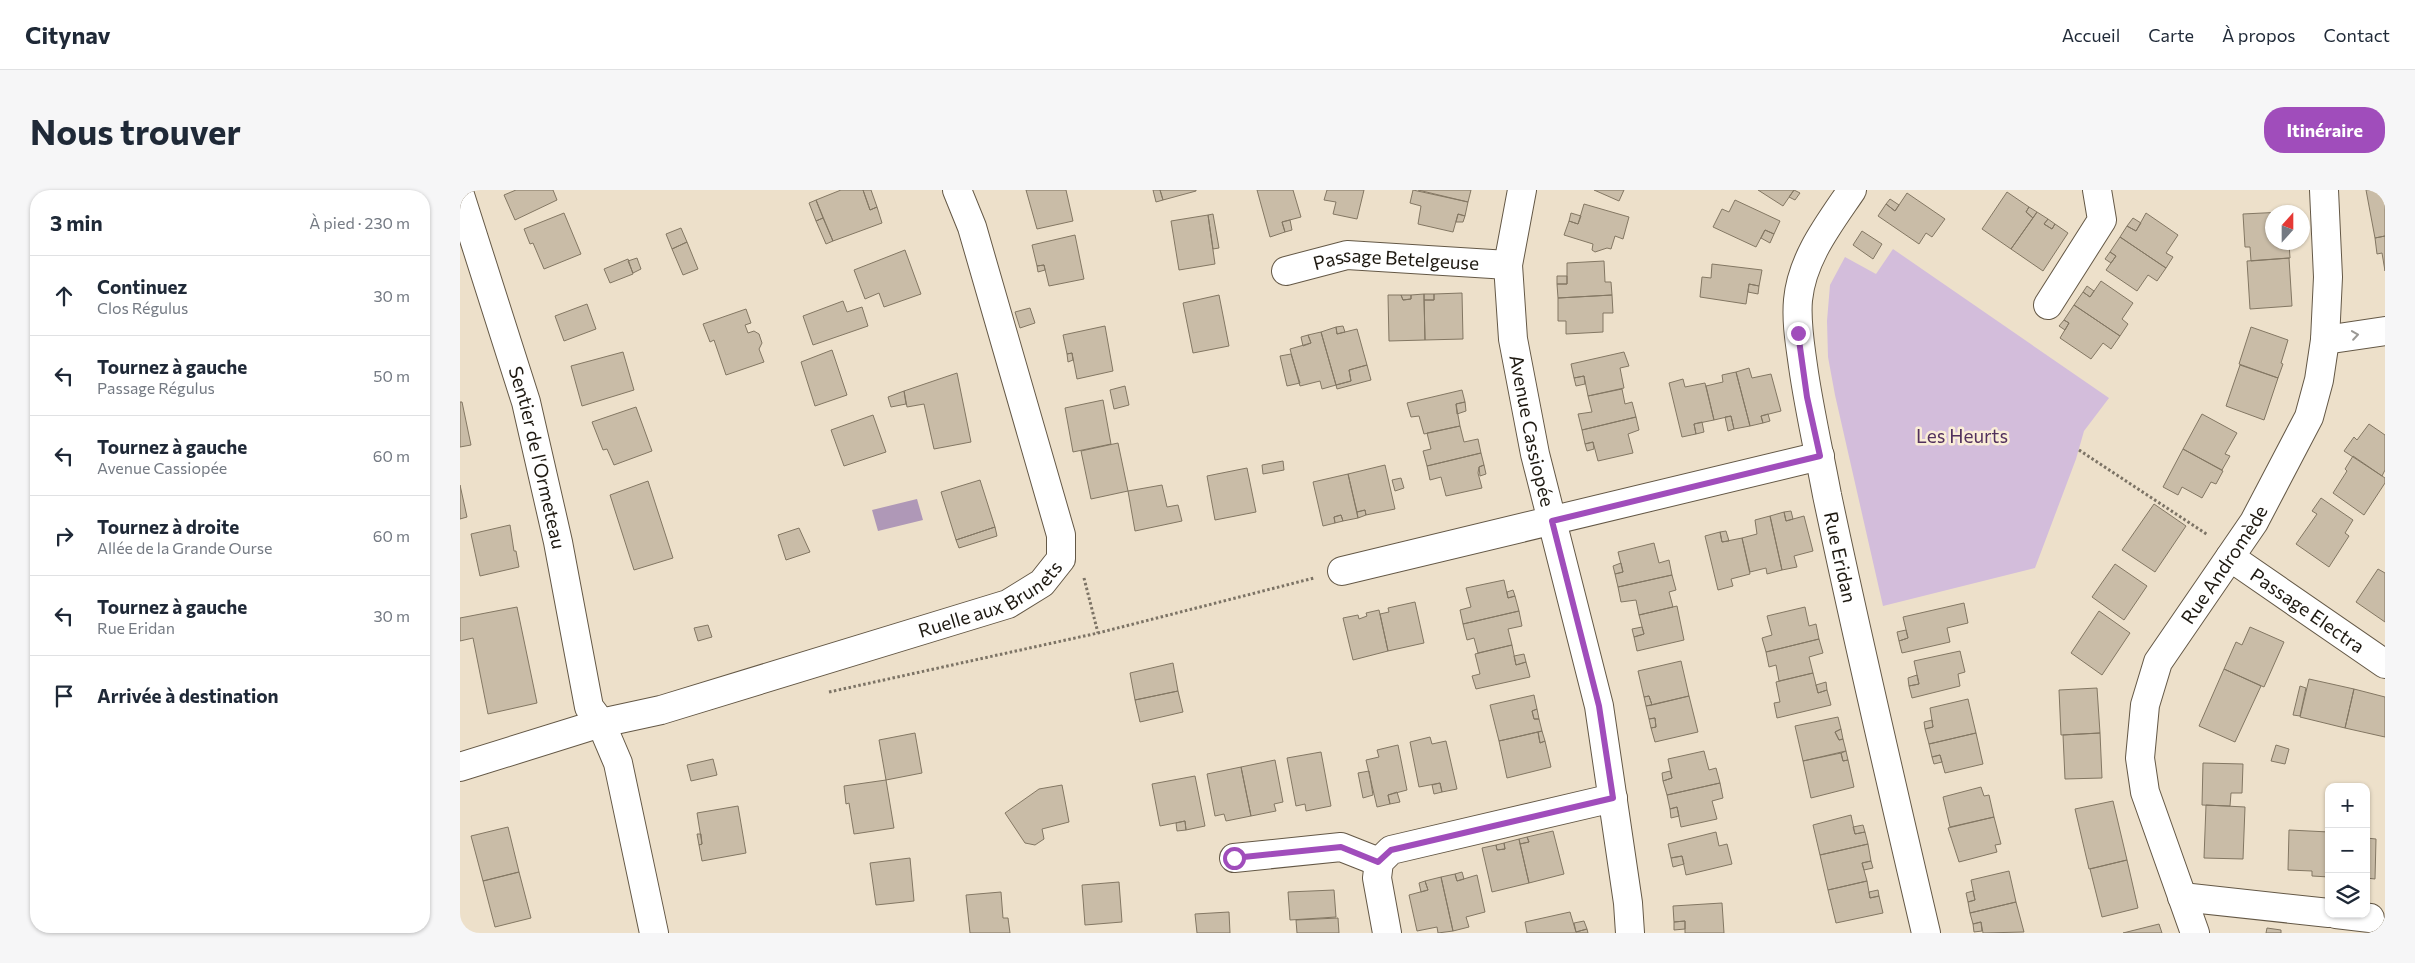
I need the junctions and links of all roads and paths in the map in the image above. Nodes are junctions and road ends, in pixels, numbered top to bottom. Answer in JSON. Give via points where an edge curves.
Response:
{"nodes":[{"id":1,"x":957,"y":190,"type":"edge"},
{"id":2,"x":1522,"y":190,"type":"edge"},
{"id":3,"x":1852,"y":190,"type":"edge"},
{"id":4,"x":2097,"y":190,"type":"edge"},
{"id":5,"x":2324,"y":190,"type":"edge"},
{"id":6,"x":460,"y":195,"type":"edge"},
{"id":7,"x":1508,"y":264,"type":"junction"},
{"id":8,"x":1286,"y":271,"type":"dead end"},
{"id":9,"x":2048,"y":305,"type":"dead end"},
{"id":10,"x":2385,"y":331,"type":"edge"},
{"id":11,"x":2325,"y":340,"type":"junction"},
{"id":12,"x":2079,"y":450,"type":"dead end"},
{"id":13,"x":1820,"y":456,"type":"junction"},
{"id":14,"x":1552,"y":521,"type":"junction"},
{"id":15,"x":2231,"y":555,"type":"junction"},
{"id":16,"x":1061,"y":559,"type":"junction"},
{"id":17,"x":1342,"y":571,"type":"joint"},
{"id":18,"x":1098,"y":633,"type":"junction"},
{"id":19,"x":2385,"y":664,"type":"edge"},
{"id":20,"x":819,"y":694,"type":"dead end"},
{"id":21,"x":601,"y":723,"type":"junction"},
{"id":22,"x":460,"y":767,"type":"edge"},
{"id":23,"x":1613,"y":798,"type":"junction"},
{"id":24,"x":1234,"y":858,"type":"dead end"},
{"id":25,"x":1378,"y":862,"type":"junction"},
{"id":26,"x":2182,"y":897,"type":"junction"},
{"id":27,"x":2325,"y":914,"type":"edge"},
{"id":28,"x":654,"y":933,"type":"edge"},
{"id":29,"x":1387,"y":933,"type":"edge"},
{"id":30,"x":1630,"y":933,"type":"edge"},
{"id":31,"x":1926,"y":933,"type":"edge"},
{"id":32,"x":2195,"y":933,"type":"edge"}],
"edges":[{"from":1,"to":16,"type":"street","name":"Ruelle aux Brunets","via":[[972,227],[1052,498],[1061,535]]},
{"from":2,"to":7,"type":"street","name":"Avenue Cassiopée"},
{"from":3,"to":13,"type":"street","name":"Rue Eridan","via":[[1808,262],[1798,300],[1798,333],[1807,397]]},
{"from":4,"to":9,"type":"street","via":[[2102,220]]},
{"from":5,"to":11,"type":"street","name":"Rue Andromède","via":[[2328,277]]},
{"from":6,"to":21,"type":"street","name":"Sentier de l'Ormeteau","via":[[526,402],[558,542],[589,707]]},
{"from":7,"to":8,"type":"street","name":"Passage Betelgeuse","via":[[1348,255]]},
{"from":7,"to":14,"type":"street","name":"Avenue Cassiopée","via":[[1513,339],[1535,454]]},
{"from":11,"to":10,"type":"street","one_way":true},
{"from":11,"to":15,"type":"street","name":"Rue Andromède","via":[[2309,417],[2254,522]]},
{"from":12,"to":15,"type":"path","via":[[2216,540]]},
{"from":13,"to":14,"type":"street"},
{"from":13,"to":31,"type":"street","name":"Rue Eridan","via":[[1860,654]]},
{"from":14,"to":17,"type":"street"},
{"from":14,"to":23,"type":"street","name":"Avenue Cassiopée","via":[[1599,706]]},
{"from":15,"to":19,"type":"street","name":"Passage Electra"},
{"from":15,"to":26,"type":"street","name":"Rue Andromède","via":[[2158,662],[2145,705],[2140,758],[2145,792]]},
{"from":16,"to":18,"type":"path","via":[[1081,566]]},
{"from":16,"to":21,"type":"street","name":"Ruelle aux Brunets","via":[[1042,583],[1008,604],[661,710]]},
{"from":17,"to":18,"type":"path"},
{"from":18,"to":20,"type":"path"},
{"from":21,"to":22,"type":"street","name":"Ruelle aux Brunets"},
{"from":21,"to":28,"type":"street","name":"Sentier de l'Ormeteau","via":[[618,764]]},
{"from":23,"to":25,"type":"street","via":[[1391,850]]},
{"from":23,"to":30,"type":"street","name":"Avenue Cassiopée"},
{"from":24,"to":25,"type":"street","via":[[1341,847]]},
{"from":25,"to":29,"type":"street","via":[[1377,878]]},
{"from":26,"to":27,"type":"street"},
{"from":26,"to":32,"type":"street","name":"Rue Andromède"}]}
